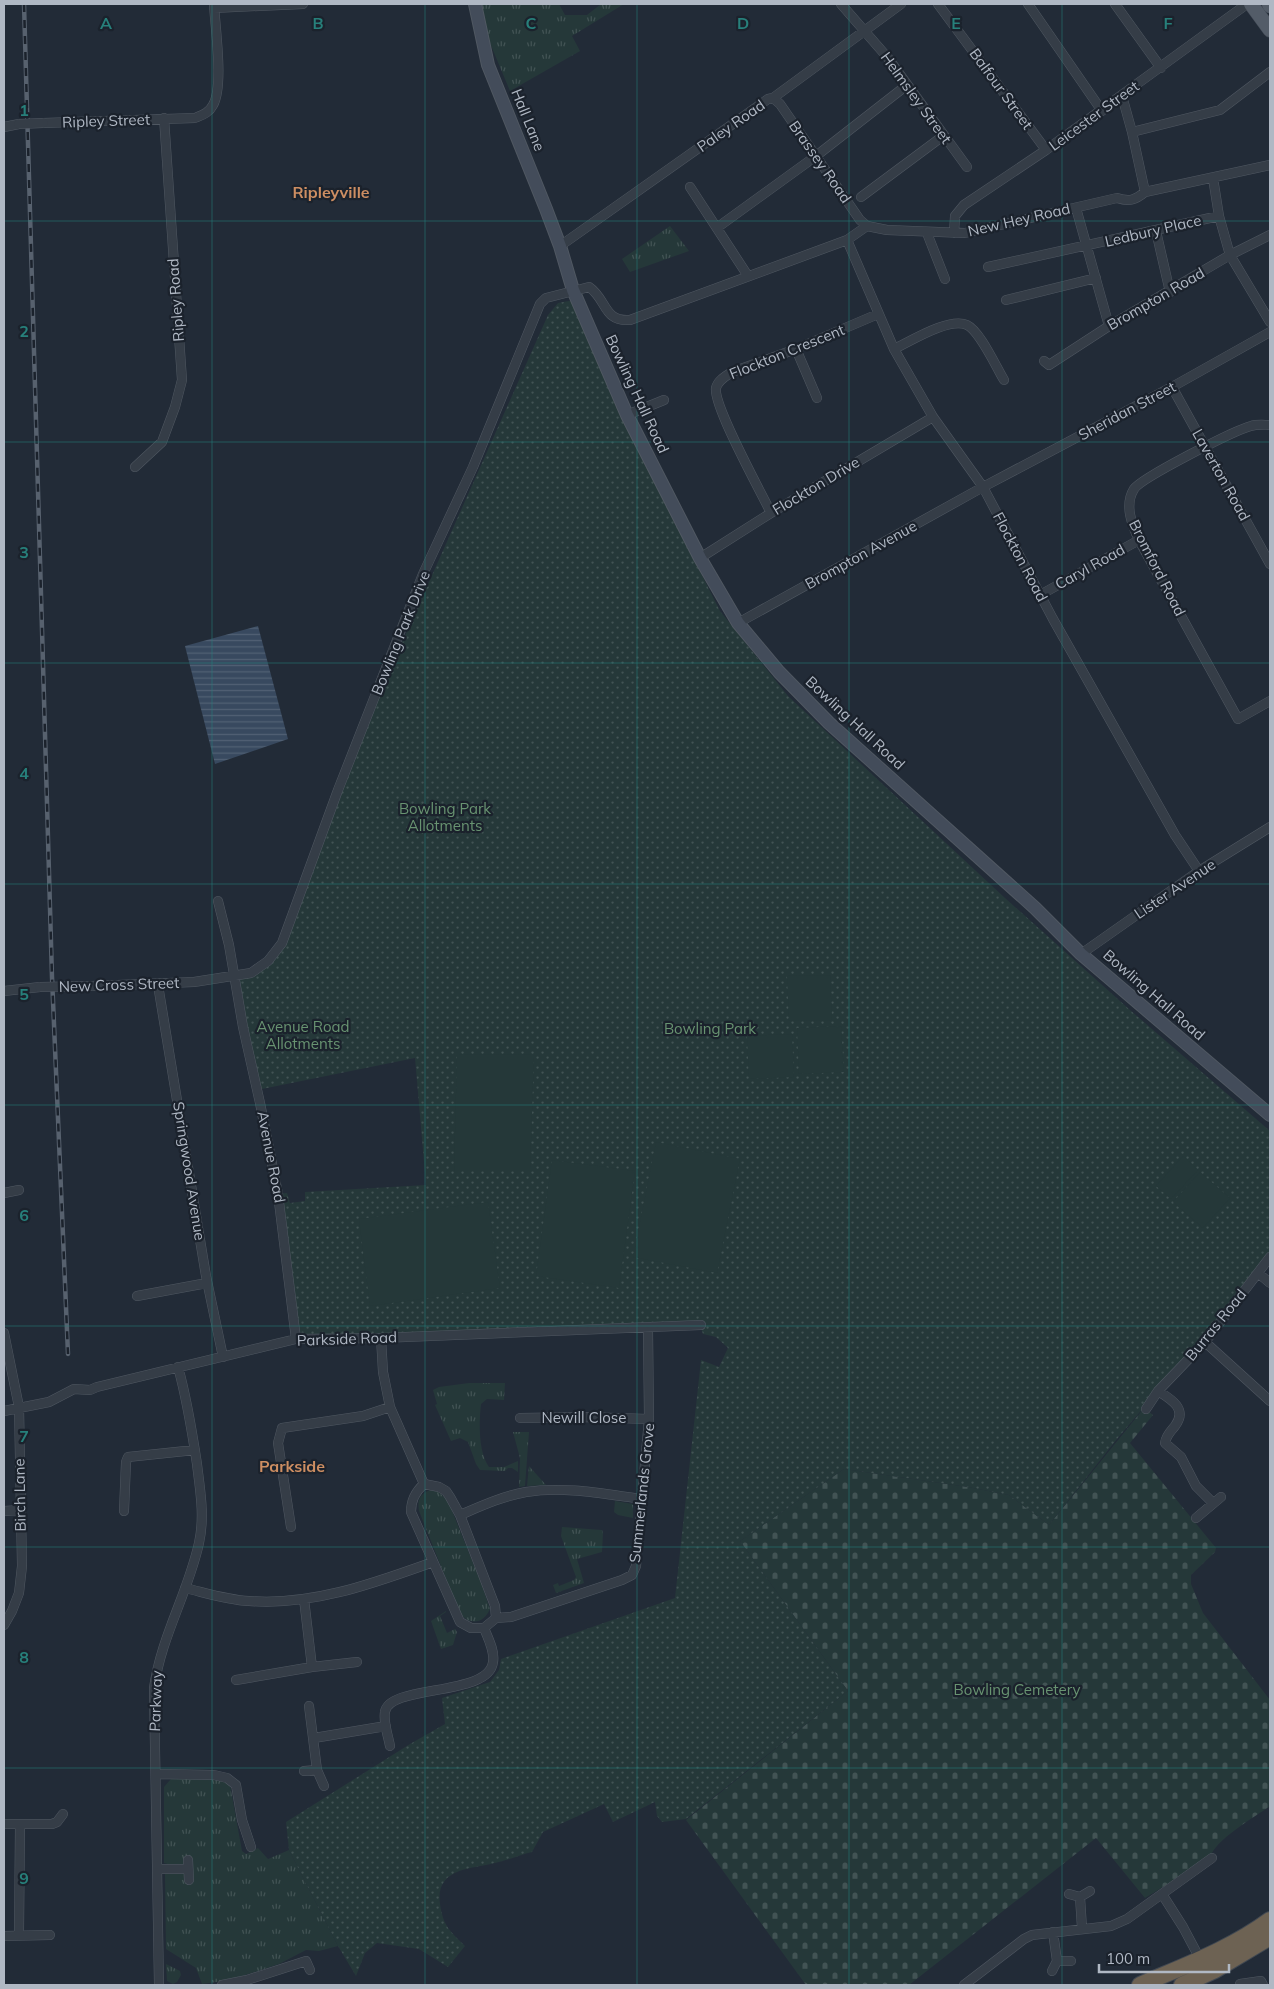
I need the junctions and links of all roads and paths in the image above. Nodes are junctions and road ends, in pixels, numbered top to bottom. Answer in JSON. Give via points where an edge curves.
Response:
{"nodes":[{"id":1,"x":303,"y":4,"type":"edge"},
{"id":2,"x":475,"y":4,"type":"edge"},
{"id":3,"x":842,"y":4,"type":"edge"},
{"id":4,"x":901,"y":4,"type":"edge"},
{"id":5,"x":938,"y":4,"type":"edge"},
{"id":6,"x":1028,"y":4,"type":"edge"},
{"id":7,"x":1115,"y":4,"type":"edge"},
{"id":8,"x":1249,"y":4,"type":"edge"},
{"id":9,"x":214,"y":6,"type":"edge"},
{"id":10,"x":1270,"y":30,"type":"edge"},
{"id":11,"x":865,"y":31,"type":"junction"},
{"id":12,"x":1161,"y":68,"type":"junction"},
{"id":13,"x":1270,"y":72,"type":"edge"},
{"id":14,"x":907,"y":85,"type":"junction"},
{"id":15,"x":1122,"y":96,"type":"junction"},
{"id":16,"x":773,"y":98,"type":"junction"},
{"id":17,"x":1102,"y":110,"type":"junction"},
{"id":18,"x":164,"y":118,"type":"junction"},
{"id":19,"x":4,"y":127,"type":"edge"},
{"id":20,"x":1132,"y":132,"type":"junction"},
{"id":21,"x":944,"y":136,"type":"junction"},
{"id":22,"x":1046,"y":150,"type":"junction"},
{"id":23,"x":816,"y":156,"type":"junction"},
{"id":24,"x":1270,"y":165,"type":"edge"},
{"id":25,"x":967,"y":166,"type":"dead end"},
{"id":26,"x":1213,"y":178,"type":"junction"},
{"id":27,"x":690,"y":187,"type":"dead end"},
{"id":28,"x":1144,"y":192,"type":"junction"},
{"id":29,"x":861,"y":197,"type":"dead end"},
{"id":30,"x":1076,"y":208,"type":"junction"},
{"id":31,"x":1219,"y":216,"type":"junction"},
{"id":32,"x":867,"y":226,"type":"junction"},
{"id":33,"x":718,"y":227,"type":"junction"},
{"id":34,"x":1156,"y":231,"type":"junction"},
{"id":35,"x":927,"y":233,"type":"junction"},
{"id":36,"x":954,"y":233,"type":"junction"},
{"id":37,"x":1269,"y":238,"type":"edge"},
{"id":38,"x":847,"y":240,"type":"junction"},
{"id":39,"x":560,"y":246,"type":"junction"},
{"id":40,"x":1088,"y":246,"type":"junction"},
{"id":41,"x":1230,"y":255,"type":"junction"},
{"id":42,"x":988,"y":267,"type":"dead end"},
{"id":43,"x":748,"y":276,"type":"junction"},
{"id":44,"x":1096,"y":278,"type":"junction"},
{"id":45,"x":945,"y":279,"type":"dead end"},
{"id":46,"x":573,"y":290,"type":"junction"},
{"id":47,"x":1170,"y":292,"type":"junction"},
{"id":48,"x":1006,"y":300,"type":"dead end"},
{"id":49,"x":878,"y":314,"type":"junction"},
{"id":50,"x":1270,"y":322,"type":"edge"},
{"id":51,"x":1109,"y":326,"type":"junction"},
{"id":52,"x":1270,"y":332,"type":"edge"},
{"id":53,"x":796,"y":349,"type":"junction"},
{"id":54,"x":894,"y":349,"type":"junction"},
{"id":55,"x":1044,"y":361,"type":"dead end"},
{"id":56,"x":1005,"y":380,"type":"dead end"},
{"id":57,"x":1172,"y":387,"type":"junction"},
{"id":58,"x":817,"y":398,"type":"dead end"},
{"id":59,"x":664,"y":400,"type":"dead end"},
{"id":60,"x":627,"y":415,"type":"junction"},
{"id":61,"x":932,"y":417,"type":"junction"},
{"id":62,"x":1270,"y":425,"type":"edge"},
{"id":63,"x":1206,"y":447,"type":"junction"},
{"id":64,"x":135,"y":467,"type":"dead end"},
{"id":65,"x":983,"y":487,"type":"junction"},
{"id":66,"x":771,"y":513,"type":"junction"},
{"id":67,"x":1139,"y":540,"type":"junction"},
{"id":68,"x":700,"y":558,"type":"junction"},
{"id":69,"x":1270,"y":564,"type":"edge"},
{"id":70,"x":1040,"y":595,"type":"junction"},
{"id":71,"x":738,"y":623,"type":"junction"},
{"id":72,"x":1270,"y":701,"type":"edge"},
{"id":73,"x":1270,"y":827,"type":"edge"},
{"id":74,"x":1198,"y":872,"type":"junction"},
{"id":75,"x":218,"y":901,"type":"dead end"},
{"id":76,"x":1081,"y":954,"type":"junction"},
{"id":77,"x":234,"y":977,"type":"junction"},
{"id":78,"x":158,"y":985,"type":"junction"},
{"id":79,"x":4,"y":991,"type":"edge"},
{"id":80,"x":1270,"y":1115,"type":"edge"},
{"id":81,"x":19,"y":1190,"type":"dead end"},
{"id":82,"x":4,"y":1193,"type":"edge"},
{"id":83,"x":1270,"y":1256,"type":"edge"},
{"id":84,"x":1258,"y":1272,"type":"junction"},
{"id":85,"x":207,"y":1283,"type":"junction"},
{"id":86,"x":1270,"y":1283,"type":"edge"},
{"id":87,"x":137,"y":1296,"type":"dead end"},
{"id":88,"x":701,"y":1325,"type":"dead end"},
{"id":89,"x":648,"y":1328,"type":"junction"},
{"id":90,"x":4,"y":1333,"type":"edge"},
{"id":91,"x":381,"y":1338,"type":"junction"},
{"id":92,"x":296,"y":1339,"type":"junction"},
{"id":93,"x":1205,"y":1342,"type":"junction"},
{"id":94,"x":223,"y":1356,"type":"junction"},
{"id":95,"x":178,"y":1367,"type":"junction"},
{"id":96,"x":1158,"y":1391,"type":"junction"},
{"id":97,"x":1270,"y":1401,"type":"edge"},
{"id":98,"x":19,"y":1407,"type":"junction"},
{"id":99,"x":390,"y":1407,"type":"junction"},
{"id":100,"x":1146,"y":1409,"type":"dead end"},
{"id":101,"x":4,"y":1411,"type":"edge"},
{"id":102,"x":520,"y":1418,"type":"dead end"},
{"id":103,"x":649,"y":1419,"type":"junction"},
{"id":104,"x":194,"y":1450,"type":"junction"},
{"id":105,"x":424,"y":1484,"type":"junction"},
{"id":106,"x":642,"y":1499,"type":"junction"},
{"id":107,"x":21,"y":1510,"type":"junction"},
{"id":108,"x":4,"y":1511,"type":"edge"},
{"id":109,"x":124,"y":1511,"type":"dead end"},
{"id":110,"x":460,"y":1515,"type":"junction"},
{"id":111,"x":1196,"y":1518,"type":"dead end"},
{"id":112,"x":291,"y":1527,"type":"dead end"},
{"id":113,"x":432,"y":1562,"type":"junction"},
{"id":114,"x":185,"y":1588,"type":"junction"},
{"id":115,"x":304,"y":1599,"type":"junction"},
{"id":116,"x":496,"y":1618,"type":"junction"},
{"id":117,"x":4,"y":1624,"type":"edge"},
{"id":118,"x":484,"y":1628,"type":"junction"},
{"id":119,"x":357,"y":1662,"type":"dead end"},
{"id":120,"x":312,"y":1666,"type":"junction"},
{"id":121,"x":237,"y":1679,"type":"dead end"},
{"id":122,"x":309,"y":1706,"type":"dead end"},
{"id":123,"x":386,"y":1726,"type":"junction"},
{"id":124,"x":314,"y":1738,"type":"junction"},
{"id":125,"x":392,"y":1744,"type":"dead end"},
{"id":126,"x":317,"y":1770,"type":"junction"},
{"id":127,"x":304,"y":1771,"type":"dead end"},
{"id":128,"x":156,"y":1774,"type":"junction"},
{"id":129,"x":324,"y":1786,"type":"dead end"},
{"id":130,"x":63,"y":1814,"type":"dead end"},
{"id":131,"x":4,"y":1824,"type":"edge"},
{"id":132,"x":20,"y":1824,"type":"junction"},
{"id":133,"x":251,"y":1847,"type":"dead end"},
{"id":134,"x":1212,"y":1858,"type":"dead end"},
{"id":135,"x":158,"y":1869,"type":"junction"},
{"id":136,"x":189,"y":1880,"type":"dead end"},
{"id":137,"x":1090,"y":1891,"type":"dead end"},
{"id":138,"x":1069,"y":1894,"type":"dead end"},
{"id":139,"x":1162,"y":1894,"type":"junction"},
{"id":140,"x":1080,"y":1897,"type":"junction"},
{"id":141,"x":1270,"y":1920,"type":"edge"},
{"id":142,"x":1082,"y":1928,"type":"junction"},
{"id":143,"x":1053,"y":1932,"type":"junction"},
{"id":144,"x":19,"y":1934,"type":"junction"},
{"id":145,"x":50,"y":1935,"type":"dead end"},
{"id":146,"x":4,"y":1936,"type":"edge"},
{"id":147,"x":1270,"y":1937,"type":"edge"},
{"id":148,"x":1200,"y":1960,"type":"junction"},
{"id":149,"x":1056,"y":1961,"type":"junction"},
{"id":150,"x":1071,"y":1961,"type":"dead end"},
{"id":151,"x":310,"y":1970,"type":"dead end"},
{"id":152,"x":1215,"y":1970,"type":"junction"},
{"id":153,"x":1052,"y":1971,"type":"dead end"},
{"id":154,"x":970,"y":1983,"type":"edge"},
{"id":155,"x":1240,"y":1984,"type":"dead end"},
{"id":156,"x":159,"y":1985,"type":"edge"},
{"id":157,"x":222,"y":1985,"type":"edge"},
{"id":158,"x":1140,"y":1985,"type":"edge"},
{"id":159,"x":1182,"y":1985,"type":"edge"},
{"id":160,"x":1202,"y":1985,"type":"edge"},
{"id":161,"x":1263,"y":1985,"type":"edge"}],
"edges":[{"from":1,"to":9,"type":"street"},
{"from":2,"to":39,"type":"street","name":"Hall Lane","via":[[488,65]]},
{"from":3,"to":11,"type":"street","name":"Helmsley Street"},
{"from":4,"to":11,"type":"street","name":"Paley Road"},
{"from":5,"to":22,"type":"street","name":"Balfour Street"},
{"from":6,"to":17,"type":"street"},
{"from":7,"to":12,"type":"street"},
{"from":8,"to":10,"type":"main road"},
{"from":8,"to":12,"type":"street","name":"Leicester Street"},
{"from":9,"to":18,"type":"street","name":"Ripley Street","via":[[218,78],[213,106],[195,118]]},
{"from":11,"to":14,"type":"street","name":"Helmsley Street"},
{"from":11,"to":16,"type":"street","name":"Paley Road"},
{"from":12,"to":15,"type":"street","name":"Leicester Street"},
{"from":13,"to":20,"type":"street","via":[[1220,110]]},
{"from":14,"to":21,"type":"street","name":"Helmsley Street"},
{"from":14,"to":23,"type":"street"},
{"from":15,"to":17,"type":"street","name":"Leicester Street"},
{"from":15,"to":20,"type":"street"},
{"from":16,"to":23,"type":"street","name":"Brassey Road"},
{"from":16,"to":39,"type":"street","name":"Paley Road"},
{"from":17,"to":22,"type":"street","name":"Leicester Street"},
{"from":18,"to":19,"type":"street","name":"Ripley Street","bridge":true},
{"from":18,"to":64,"type":"street","name":"Ripley Road","via":[[182,380],[162,442]]},
{"from":20,"to":28,"type":"street"},
{"from":21,"to":25,"type":"street","name":"Helmsley Street"},
{"from":21,"to":29,"type":"street"},
{"from":22,"to":36,"type":"street","name":"Leicester Street","via":[[964,205],[955,216]]},
{"from":23,"to":32,"type":"street","name":"Brassey Road","via":[[844,199]]},
{"from":23,"to":33,"type":"street"},
{"from":24,"to":26,"type":"street","name":"New Hey Road"},
{"from":26,"to":28,"type":"street","name":"New Hey Road"},
{"from":26,"to":31,"type":"street"},
{"from":27,"to":33,"type":"street"},
{"from":28,"to":30,"type":"street","name":"New Hey Road","via":[[1136,199],[1117,198]]},
{"from":30,"to":36,"type":"street","name":"New Hey Road"},
{"from":30,"to":40,"type":"street"},
{"from":31,"to":34,"type":"street","name":"Ledbury Place"},
{"from":31,"to":41,"type":"street"},
{"from":32,"to":35,"type":"street","name":"New Hey Road"},
{"from":32,"to":38,"type":"street"},
{"from":33,"to":43,"type":"street"},
{"from":34,"to":40,"type":"street","name":"Ledbury Place"},
{"from":34,"to":47,"type":"street"},
{"from":35,"to":36,"type":"street","name":"New Hey Road"},
{"from":35,"to":45,"type":"street"},
{"from":37,"to":41,"type":"street","name":"Brompton Road"},
{"from":38,"to":43,"type":"street"},
{"from":38,"to":49,"type":"street","name":"Flockton Road"},
{"from":39,"to":46,"type":"street","name":"Bowling Hall Road"},
{"from":40,"to":42,"type":"street","name":"Ledbury Place"},
{"from":40,"to":44,"type":"street"},
{"from":41,"to":47,"type":"street","name":"Brompton Road"},
{"from":41,"to":50,"type":"street"},
{"from":43,"to":46,"type":"street","via":[[716,290],[620,321],[606,310],[596,292],[588,287]]},
{"from":44,"to":48,"type":"street"},
{"from":44,"to":51,"type":"street"},
{"from":46,"to":60,"type":"street","name":"Bowling Hall Road"},
{"from":46,"to":77,"type":"street","name":"Bowling Park Drive","via":[[546,298],[540,304],[474,467],[424,574],[338,790],[282,943],[268,961],[251,973]]},
{"from":47,"to":51,"type":"street","name":"Brompton Road"},
{"from":49,"to":53,"type":"street","name":"Flockton Crescent"},
{"from":49,"to":54,"type":"street","name":"Flockton Road"},
{"from":51,"to":55,"type":"street","name":"Brompton Road","via":[[1049,365]]},
{"from":52,"to":57,"type":"street","name":"Sheridan Street"},
{"from":53,"to":58,"type":"street"},
{"from":53,"to":66,"type":"street","name":"Flockton Crescent","via":[[732,372],[722,378],[716,388],[726,422]]},
{"from":54,"to":56,"type":"street","via":[[945,325],[968,325]]},
{"from":54,"to":61,"type":"street","name":"Flockton Road"},
{"from":57,"to":63,"type":"street","name":"Laverton Road"},
{"from":57,"to":65,"type":"street","name":"Sheridan Street"},
{"from":59,"to":60,"type":"street"},
{"from":60,"to":68,"type":"street","name":"Bowling Hall Road"},
{"from":61,"to":65,"type":"street","name":"Flockton Road"},
{"from":61,"to":66,"type":"street","name":"Flockton Drive"},
{"from":62,"to":63,"type":"street","name":"Bromford Road","via":[[1252,426]]},
{"from":63,"to":67,"type":"street","name":"Bromford Road","via":[[1144,480],[1134,489],[1129,512]]},
{"from":63,"to":69,"type":"street","name":"Laverton Road"},
{"from":65,"to":70,"type":"street","name":"Flockton Road"},
{"from":65,"to":71,"type":"street","name":"Brompton Avenue"},
{"from":66,"to":68,"type":"street","name":"Flockton Drive"},
{"from":67,"to":70,"type":"street","name":"Caryl Road"},
{"from":67,"to":72,"type":"street","name":"Bromford Road","via":[[1238,719]]},
{"from":68,"to":71,"type":"street","name":"Bowling Hall Road"},
{"from":70,"to":74,"type":"street","name":"Flockton Road"},
{"from":71,"to":76,"type":"street","name":"Bowling Hall Road","via":[[779,672],[829,723],[1035,908]]},
{"from":73,"to":74,"type":"street","name":"Lister Avenue"},
{"from":74,"to":76,"type":"street","name":"Lister Avenue"},
{"from":75,"to":77,"type":"street"},
{"from":76,"to":80,"type":"street","name":"Bowling Hall Road"},
{"from":77,"to":78,"type":"street","name":"New Cross Street"},
{"from":77,"to":92,"type":"street","name":"Avenue Road","via":[[278,1194]]},
{"from":78,"to":79,"type":"street","name":"New Cross Street","bridge":true,"via":[[40,987]]},
{"from":78,"to":85,"type":"street","name":"Springwood Avenue"},
{"from":81,"to":82,"type":"street"},
{"from":83,"to":84,"type":"street","name":"Burras Road"},
{"from":84,"to":86,"type":"street"},
{"from":84,"to":93,"type":"street","name":"Burras Road"},
{"from":85,"to":87,"type":"street"},
{"from":85,"to":94,"type":"street","name":"Springwood Avenue"},
{"from":88,"to":89,"type":"street","name":"Parkside Road"},
{"from":89,"to":91,"type":"street","name":"Parkside Road"},
{"from":89,"to":103,"type":"street","name":"Summerlands Grove"},
{"from":90,"to":98,"type":"street","name":"Birch Lane"},
{"from":91,"to":92,"type":"street","name":"Parkside Road"},
{"from":91,"to":99,"type":"street"},
{"from":92,"to":94,"type":"street","name":"Parkside Road"},
{"from":93,"to":96,"type":"street","name":"Burras Road"},
{"from":93,"to":97,"type":"street"},
{"from":94,"to":95,"type":"street","name":"Parkside Road"},
{"from":95,"to":98,"type":"street","name":"Parkside Road","via":[[90,1390],[74,1389],[49,1402]]},
{"from":95,"to":104,"type":"street","name":"Parkway","via":[[188,1402]]},
{"from":96,"to":100,"type":"street","name":"Burras Road"},
{"from":96,"to":111,"type":"street","via":[[1174,1401],[1180,1412],[1165,1443],[1181,1457],[1196,1486],[1217,1500]]},
{"from":98,"to":101,"type":"street","name":"Parkside Road"},
{"from":98,"to":107,"type":"street","name":"Birch Lane"},
{"from":99,"to":105,"type":"street"},
{"from":99,"to":112,"type":"street","via":[[363,1416],[282,1428],[278,1443]]},
{"from":102,"to":103,"type":"street","name":"Newill Close"},
{"from":103,"to":106,"type":"street","name":"Summerlands Grove"},
{"from":104,"to":109,"type":"street","via":[[128,1457]]},
{"from":104,"to":114,"type":"street","name":"Parkway","via":[[202,1519]]},
{"from":105,"to":110,"type":"street","via":[[446,1491]]},
{"from":105,"to":113,"type":"street","via":[[411,1502],[411,1512]]},
{"from":106,"to":110,"type":"street","via":[[551,1490],[524,1492]]},
{"from":106,"to":116,"type":"street","name":"Summerlands Grove","via":[[636,1566],[632,1575],[511,1617]]},
{"from":107,"to":108,"type":"street"},
{"from":107,"to":117,"type":"street","name":"Birch Lane","via":[[19,1593]]},
{"from":110,"to":116,"type":"street","via":[[495,1606]]},
{"from":113,"to":115,"type":"street","via":[[358,1588]]},
{"from":113,"to":118,"type":"street","via":[[460,1622],[471,1628]]},
{"from":114,"to":115,"type":"street","via":[[249,1602]]},
{"from":114,"to":128,"type":"street","name":"Parkway","via":[[158,1663],[154,1688]]},
{"from":115,"to":120,"type":"street"},
{"from":116,"to":118,"type":"street"},
{"from":118,"to":123,"type":"street","via":[[494,1662],[488,1674],[473,1681],[389,1702],[385,1711]]},
{"from":119,"to":120,"type":"street"},
{"from":120,"to":121,"type":"street"},
{"from":122,"to":124,"type":"street"},
{"from":123,"to":124,"type":"street"},
{"from":123,"to":125,"type":"street"},
{"from":124,"to":126,"type":"street"},
{"from":126,"to":127,"type":"street"},
{"from":126,"to":129,"type":"street"},
{"from":128,"to":133,"type":"street","via":[[227,1778],[236,1785]]},
{"from":128,"to":135,"type":"street","name":"Parkway"},
{"from":130,"to":132,"type":"street","via":[[52,1824]]},
{"from":131,"to":132,"type":"street"},
{"from":132,"to":144,"type":"street"},
{"from":134,"to":139,"type":"street"},
{"from":135,"to":136,"type":"street","via":[[188,1865]]},
{"from":135,"to":156,"type":"street","name":"Parkway"},
{"from":137,"to":140,"type":"street"},
{"from":138,"to":140,"type":"street"},
{"from":139,"to":142,"type":"street","via":[[1127,1919],[1111,1926]]},
{"from":139,"to":148,"type":"street"},
{"from":140,"to":142,"type":"street"},
{"from":141,"to":148,"type":"highway"},
{"from":142,"to":143,"type":"street"},
{"from":143,"to":149,"type":"street"},
{"from":143,"to":154,"type":"street","via":[[1024,1939]]},
{"from":144,"to":145,"type":"street"},
{"from":144,"to":146,"type":"street"},
{"from":147,"to":152,"type":"highway"},
{"from":148,"to":158,"type":"highway"},
{"from":149,"to":150,"type":"street"},
{"from":149,"to":153,"type":"street"},
{"from":151,"to":157,"type":"street","via":[[306,1961]]},
{"from":152,"to":159,"type":"highway"},
{"from":152,"to":160,"type":"street"},
{"from":155,"to":161,"type":"street","via":[[1261,1981]]}]}
